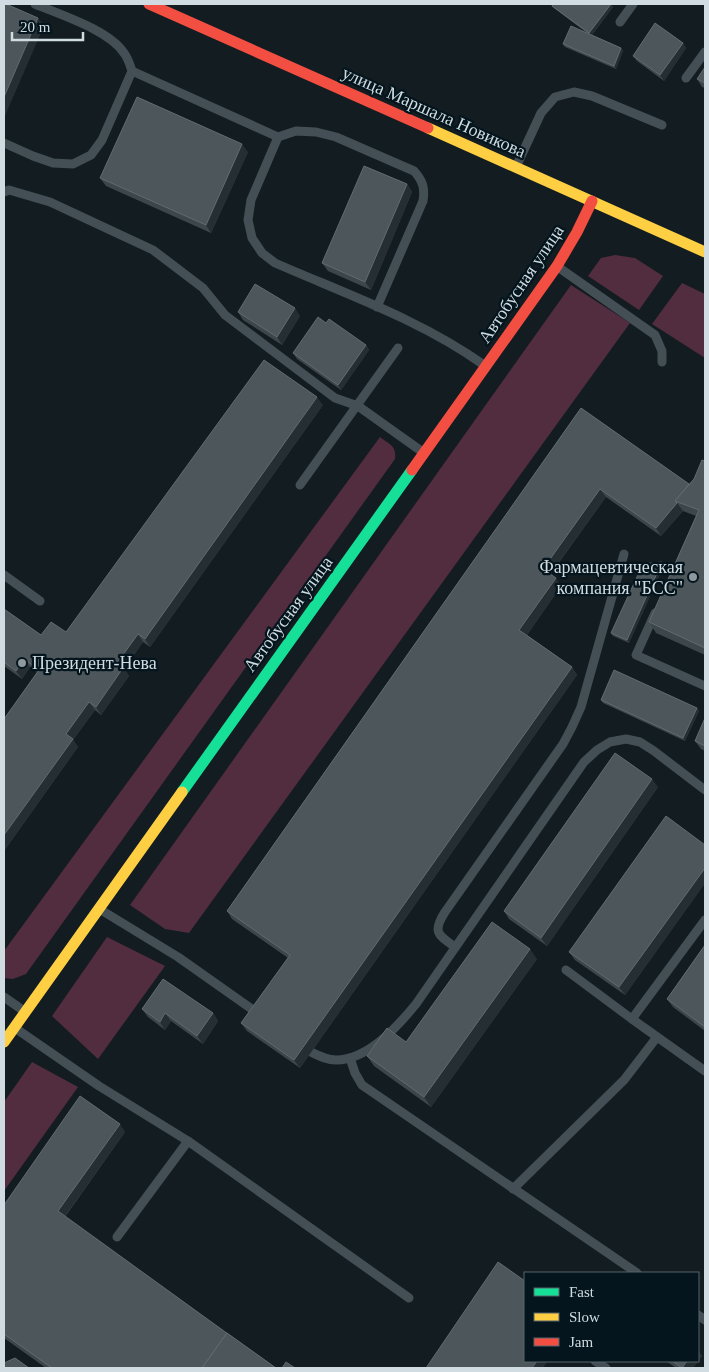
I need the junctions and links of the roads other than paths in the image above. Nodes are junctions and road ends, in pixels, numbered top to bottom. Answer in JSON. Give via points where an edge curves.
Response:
{"nodes":[{"id":1,"x":35,"y":4,"type":"edge"},
{"id":2,"x":149,"y":4,"type":"edge"},
{"id":3,"x":633,"y":4,"type":"edge"},
{"id":4,"x":620,"y":22,"type":"dead end"},
{"id":5,"x":705,"y":52,"type":"edge"},
{"id":6,"x":132,"y":71,"type":"junction"},
{"id":7,"x":686,"y":78,"type":"dead end"},
{"id":8,"x":662,"y":125,"type":"dead end"},
{"id":9,"x":278,"y":137,"type":"junction"},
{"id":10,"x":4,"y":143,"type":"edge"},
{"id":11,"x":516,"y":167,"type":"junction"},
{"id":12,"x":4,"y":192,"type":"edge"},
{"id":13,"x":592,"y":201,"type":"junction"},
{"id":14,"x":705,"y":252,"type":"edge"},
{"id":15,"x":558,"y":266,"type":"junction"},
{"id":16,"x":377,"y":307,"type":"junction"},
{"id":17,"x":398,"y":348,"type":"dead end"},
{"id":18,"x":662,"y":362,"type":"dead end"},
{"id":19,"x":486,"y":366,"type":"junction"},
{"id":20,"x":358,"y":406,"type":"junction"},
{"id":21,"x":424,"y":454,"type":"junction"},
{"id":22,"x":300,"y":485,"type":"dead end"},
{"id":23,"x":624,"y":554,"type":"dead end"},
{"id":24,"x":4,"y":575,"type":"edge"},
{"id":25,"x":40,"y":601,"type":"dead end"},
{"id":26,"x":659,"y":603,"type":"edge"},
{"id":27,"x":705,"y":686,"type":"edge"},
{"id":28,"x":705,"y":790,"type":"edge"},
{"id":29,"x":99,"y":909,"type":"junction"},
{"id":30,"x":705,"y":920,"type":"edge"},
{"id":31,"x":455,"y":947,"type":"junction"},
{"id":32,"x":566,"y":970,"type":"dead end"},
{"id":33,"x":4,"y":996,"type":"edge"},
{"id":34,"x":25,"y":1012,"type":"junction"},
{"id":35,"x":259,"y":1014,"type":"edge"},
{"id":36,"x":632,"y":1019,"type":"junction"},
{"id":37,"x":14,"y":1028,"type":"junction"},
{"id":38,"x":657,"y":1037,"type":"junction"},
{"id":39,"x":4,"y":1042,"type":"edge"},
{"id":40,"x":311,"y":1052,"type":"edge"},
{"id":41,"x":350,"y":1058,"type":"junction"},
{"id":42,"x":705,"y":1071,"type":"edge"},
{"id":43,"x":188,"y":1141,"type":"junction"},
{"id":44,"x":512,"y":1189,"type":"junction"},
{"id":45,"x":117,"y":1237,"type":"dead end"},
{"id":46,"x":636,"y":1272,"type":"edge"},
{"id":47,"x":408,"y":1298,"type":"dead end"}],
"edges":[{"from":1,"to":6,"type":"lane","via":[[114,41],[125,54]]},
{"from":2,"to":11,"type":"street","name":"улица Маршала Новикова"},
{"from":3,"to":4,"type":"lane"},
{"from":5,"to":7,"type":"lane"},
{"from":6,"to":9,"type":"lane"},
{"from":6,"to":10,"type":"lane","via":[[102,140],[91,155],[73,164],[53,163]]},
{"from":8,"to":11,"type":"lane","via":[[592,96],[574,92],[555,98],[541,113]]},
{"from":9,"to":16,"type":"lane","via":[[251,200],[248,220],[252,238],[262,253],[275,263]]},
{"from":9,"to":16,"type":"lane","via":[[296,131],[336,137],[414,172],[421,179],[423,201]]},
{"from":11,"to":13,"type":"street","name":"улица Маршала Новикова"},
{"from":12,"to":20,"type":"lane","via":[[9,190],[50,202],[153,250],[203,288],[234,322],[335,398]]},
{"from":13,"to":14,"type":"street","name":"улица Маршала Новикова"},
{"from":13,"to":15,"type":"street","name":"Автобусная улица"},
{"from":15,"to":18,"type":"lane","via":[[655,335],[662,351]]},
{"from":15,"to":19,"type":"street","name":"Автобусная улица"},
{"from":16,"to":19,"type":"lane","via":[[464,351]]},
{"from":17,"to":20,"type":"lane"},
{"from":19,"to":21,"type":"street","name":"Автобусная улица"},
{"from":20,"to":21,"type":"lane"},
{"from":20,"to":22,"type":"lane"},
{"from":21,"to":29,"type":"street","name":"Автобусная улица"},
{"from":23,"to":31,"type":"lane","via":[[581,707],[572,727],[438,925],[438,934]]},
{"from":24,"to":25,"type":"lane"},
{"from":26,"to":27,"type":"lane","via":[[636,654]]},
{"from":28,"to":31,"type":"lane","via":[[640,742],[626,739],[603,746],[584,762]]},
{"from":29,"to":34,"type":"street","name":"Автобусная улица"},
{"from":29,"to":35,"type":"lane","via":[[178,957]]},
{"from":30,"to":36,"type":"lane"},
{"from":31,"to":41,"type":"lane","via":[[402,1022],[364,1052]]},
{"from":32,"to":36,"type":"lane"},
{"from":33,"to":34,"type":"lane"},
{"from":34,"to":37,"type":"street","name":"Автобусная улица"},
{"from":36,"to":38,"type":"lane"},
{"from":37,"to":39,"type":"street","name":"Автобусная улица"},
{"from":37,"to":43,"type":"lane"},
{"from":38,"to":42,"type":"lane"},
{"from":38,"to":44,"type":"lane","via":[[624,1080]]},
{"from":40,"to":41,"type":"lane","via":[[335,1060]]},
{"from":41,"to":44,"type":"lane","via":[[362,1085]]},
{"from":43,"to":45,"type":"lane"},
{"from":43,"to":47,"type":"lane"},
{"from":44,"to":46,"type":"lane"}]}
